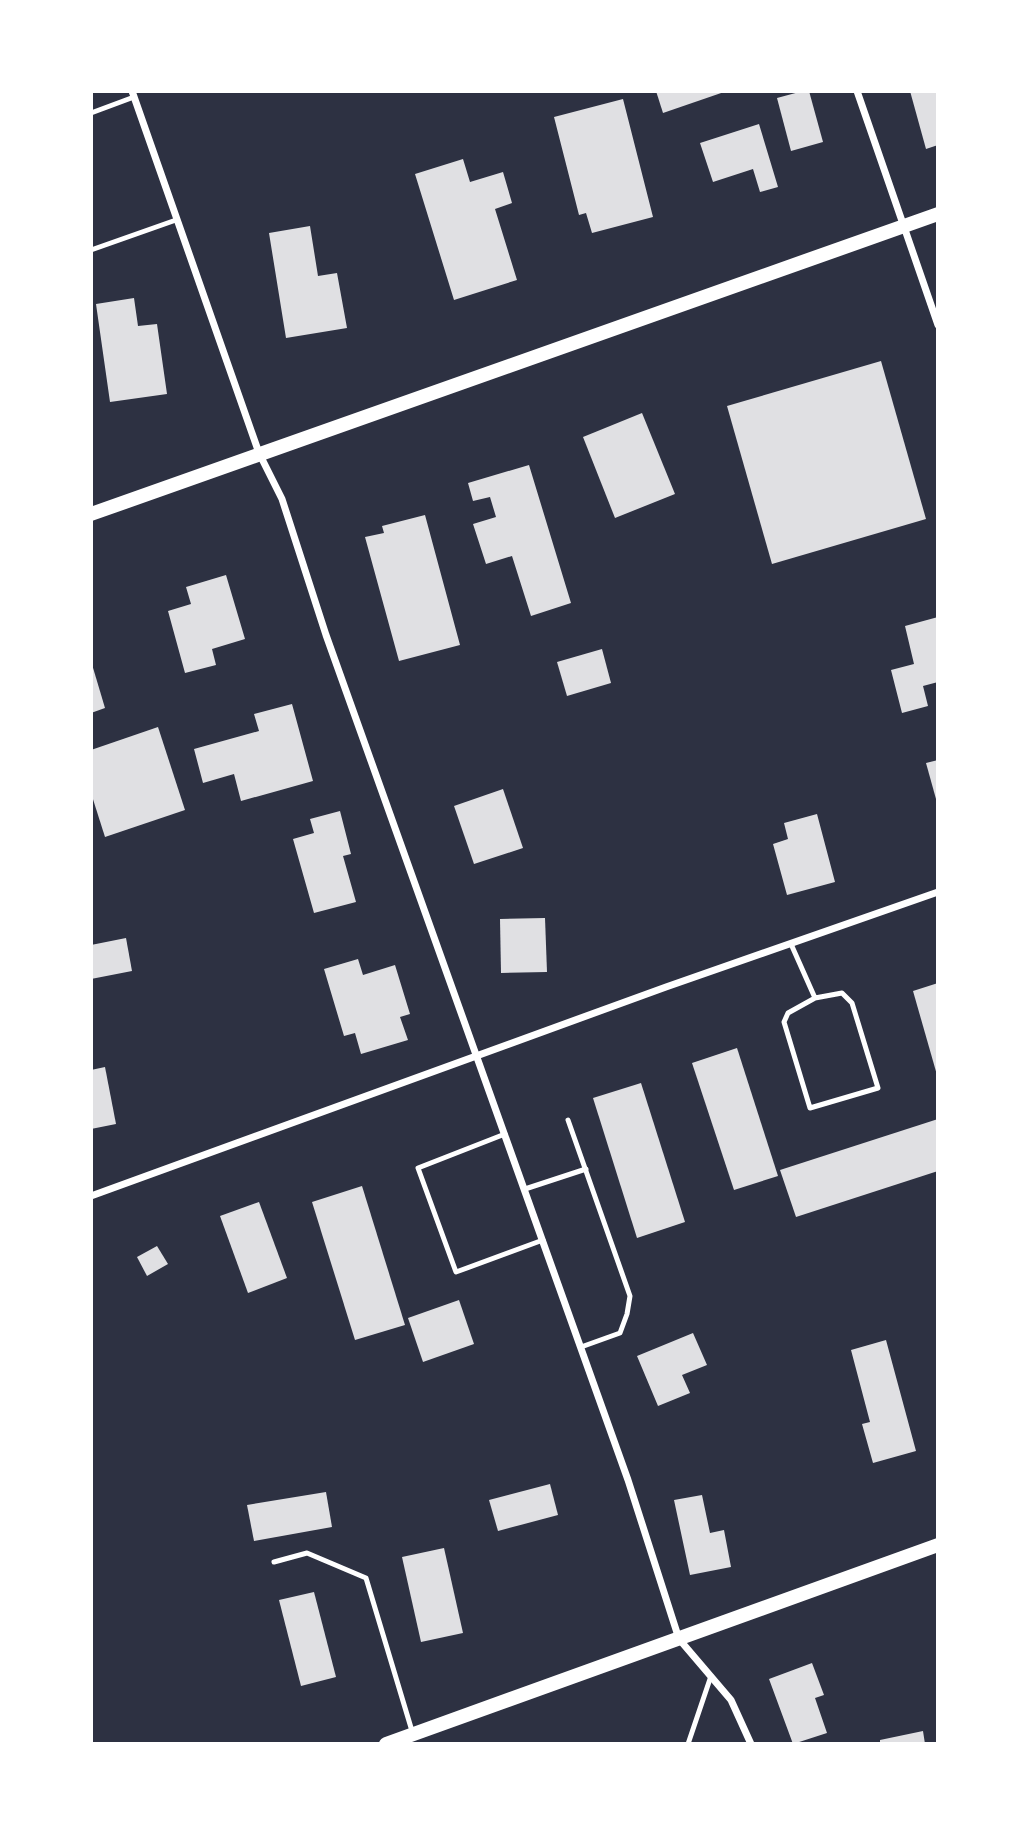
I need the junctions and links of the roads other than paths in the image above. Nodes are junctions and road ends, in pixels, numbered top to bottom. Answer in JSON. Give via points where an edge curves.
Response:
{"nodes":[{"id":1,"x":857,"y":91,"type":"edge"},
{"id":2,"x":133,"y":94,"type":"edge"},
{"id":3,"x":91,"y":113,"type":"edge"},
{"id":4,"x":938,"y":215,"type":"edge"},
{"id":5,"x":176,"y":220,"type":"junction"},
{"id":6,"x":903,"y":226,"type":"junction"},
{"id":7,"x":91,"y":250,"type":"edge"},
{"id":8,"x":938,"y":325,"type":"edge"},
{"id":9,"x":259,"y":453,"type":"junction"},
{"id":10,"x":91,"y":514,"type":"edge"},
{"id":11,"x":938,"y":892,"type":"edge"},
{"id":12,"x":790,"y":944,"type":"junction"},
{"id":13,"x":815,"y":998,"type":"junction"},
{"id":14,"x":478,"y":1057,"type":"junction"},
{"id":15,"x":568,"y":1120,"type":"dead end"},
{"id":16,"x":505,"y":1133,"type":"junction"},
{"id":17,"x":586,"y":1169,"type":"junction"},
{"id":18,"x":525,"y":1189,"type":"junction"},
{"id":19,"x":91,"y":1196,"type":"edge"},
{"id":20,"x":543,"y":1240,"type":"junction"},
{"id":21,"x":581,"y":1347,"type":"junction"},
{"id":22,"x":938,"y":1545,"type":"edge"},
{"id":23,"x":274,"y":1562,"type":"dead end"},
{"id":24,"x":679,"y":1639,"type":"junction"},
{"id":25,"x":711,"y":1676,"type":"junction"},
{"id":26,"x":413,"y":1734,"type":"junction"},
{"id":27,"x":386,"y":1744,"type":"edge"},
{"id":28,"x":688,"y":1744,"type":"edge"},
{"id":29,"x":751,"y":1744,"type":"edge"}],
"edges":[{"from":1,"to":6,"type":"street"},
{"from":2,"to":3,"type":"lane"},
{"from":2,"to":5,"type":"street"},
{"from":4,"to":6,"type":"main road"},
{"from":5,"to":7,"type":"lane"},
{"from":5,"to":9,"type":"street"},
{"from":6,"to":8,"type":"street"},
{"from":6,"to":9,"type":"main road"},
{"from":9,"to":10,"type":"main road"},
{"from":9,"to":14,"type":"street","via":[[282,499],[326,635]]},
{"from":11,"to":12,"type":"street"},
{"from":12,"to":13,"type":"lane"},
{"from":12,"to":14,"type":"street"},
{"from":13,"to":13,"type":"lane","via":[[788,1013],[784,1022],[810,1108],[878,1088],[852,1003],[842,993]]},
{"from":14,"to":16,"type":"street"},
{"from":14,"to":19,"type":"street"},
{"from":15,"to":17,"type":"lane"},
{"from":16,"to":18,"type":"street"},
{"from":16,"to":20,"type":"lane","via":[[418,1168],[456,1272]]},
{"from":17,"to":18,"type":"lane"},
{"from":17,"to":21,"type":"lane","via":[[630,1296],[620,1333]]},
{"from":18,"to":20,"type":"street"},
{"from":20,"to":21,"type":"street"},
{"from":21,"to":24,"type":"street"},
{"from":22,"to":24,"type":"main road"},
{"from":23,"to":26,"type":"lane","via":[[307,1553],[366,1578]]},
{"from":24,"to":25,"type":"street"},
{"from":24,"to":26,"type":"main road"},
{"from":25,"to":28,"type":"lane"},
{"from":25,"to":29,"type":"street","via":[[731,1700]]},
{"from":26,"to":27,"type":"main road"}]}
